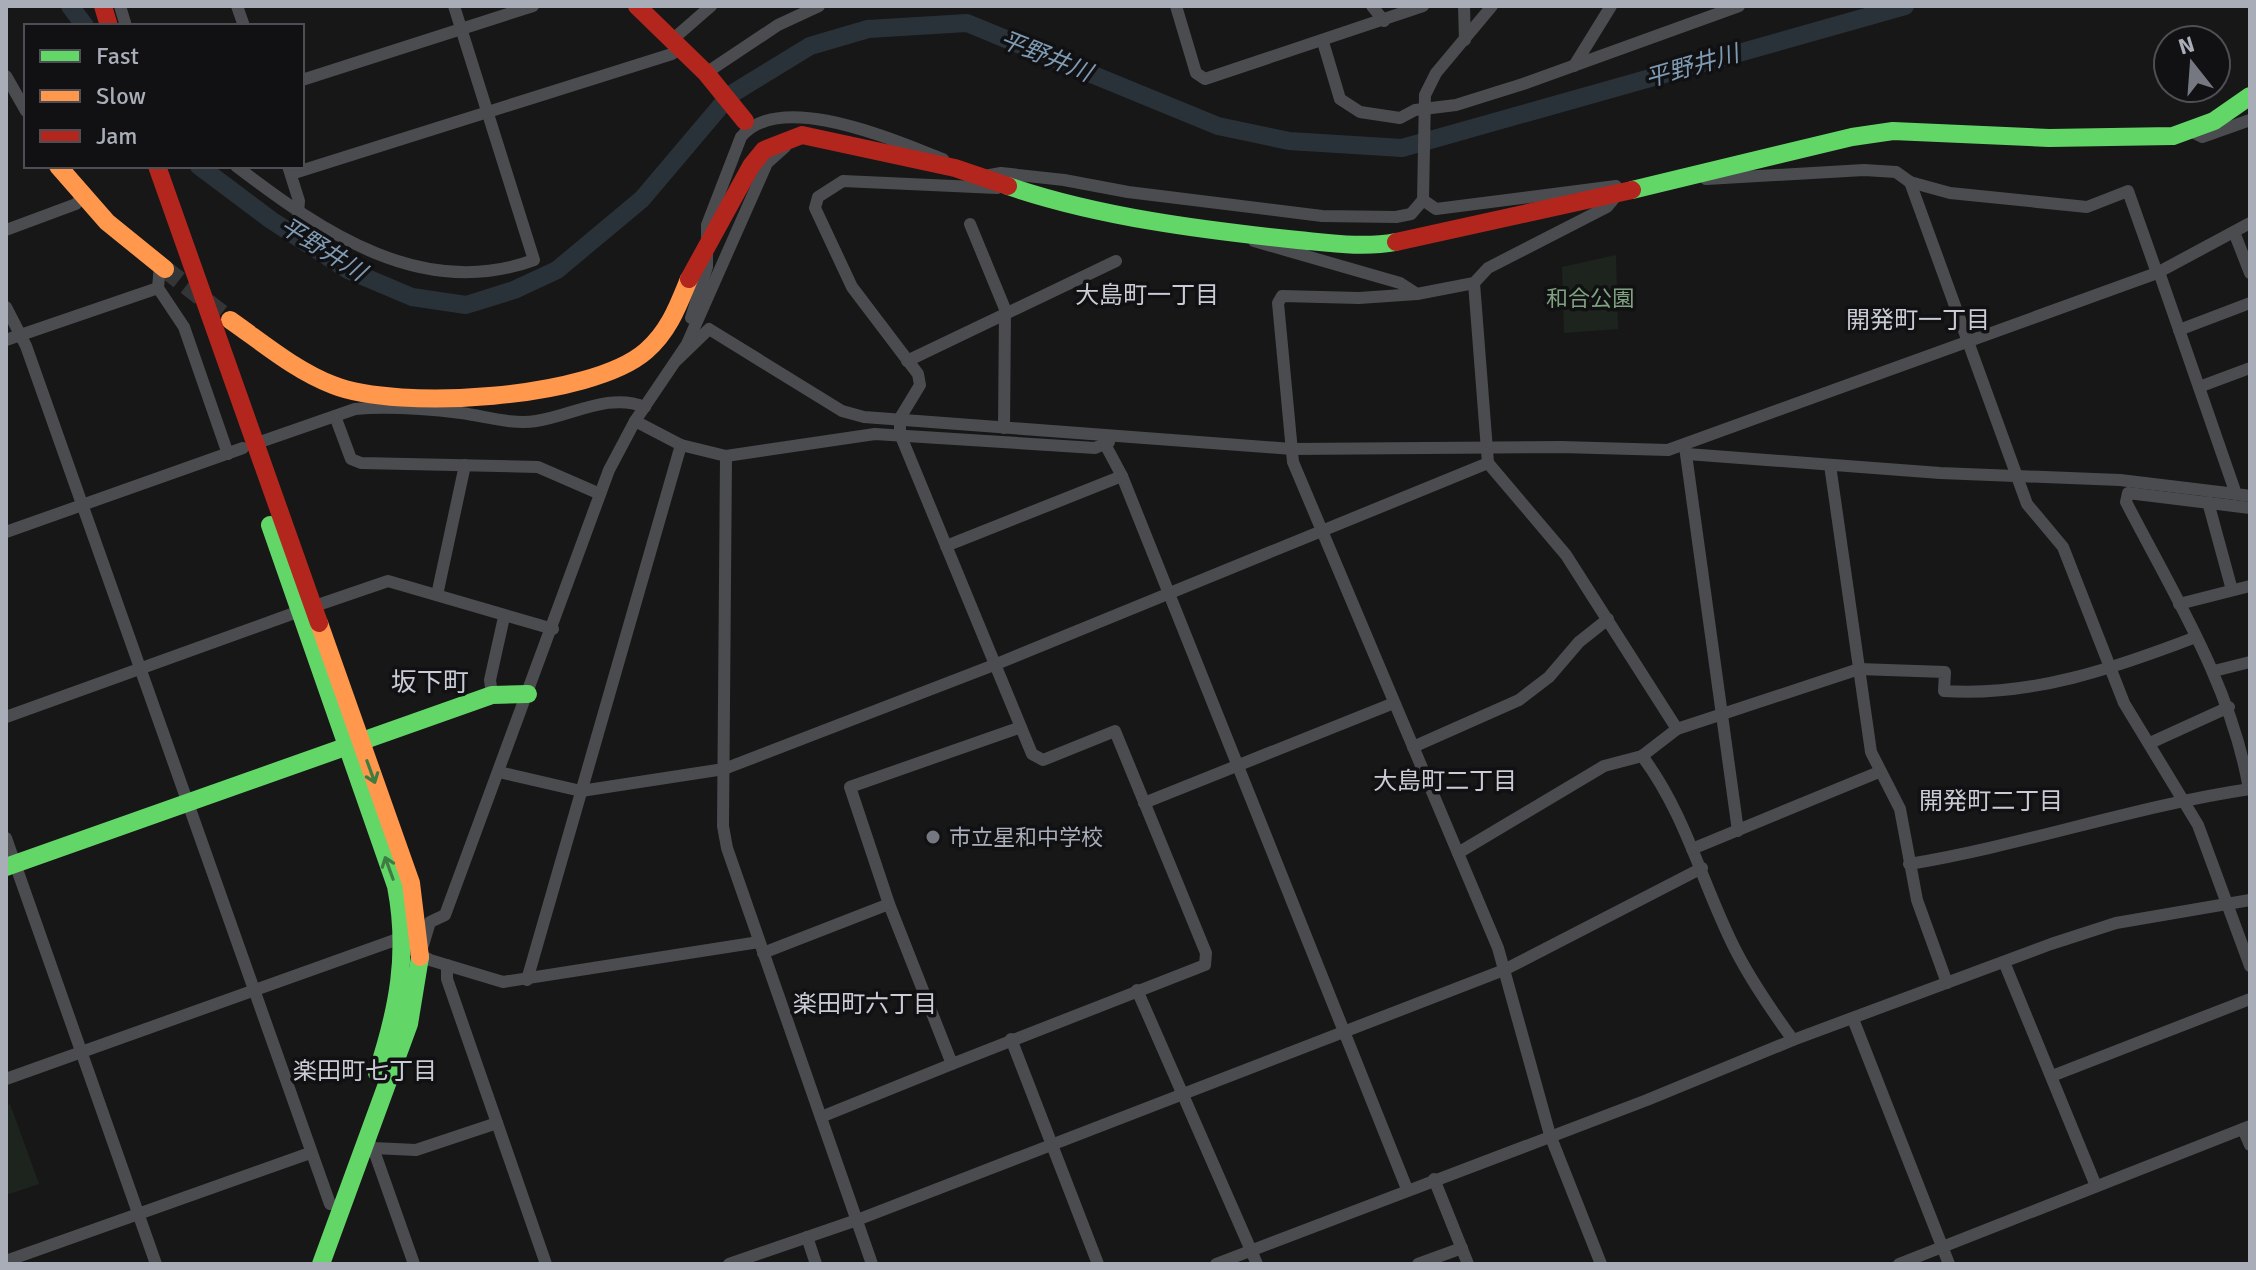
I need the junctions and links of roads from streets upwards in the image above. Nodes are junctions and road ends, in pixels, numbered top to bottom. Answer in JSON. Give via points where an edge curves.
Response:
{"nodes":[{"id":1,"x":454,"y":6,"type":"edge"},
{"id":2,"x":533,"y":6,"type":"edge"},
{"id":3,"x":637,"y":6,"type":"edge"},
{"id":4,"x":711,"y":6,"type":"edge"},
{"id":5,"x":819,"y":6,"type":"edge"},
{"id":6,"x":1176,"y":6,"type":"edge"},
{"id":7,"x":1372,"y":6,"type":"edge"},
{"id":8,"x":1423,"y":6,"type":"edge"},
{"id":9,"x":1464,"y":6,"type":"edge"},
{"id":10,"x":1492,"y":6,"type":"edge"},
{"id":11,"x":1611,"y":6,"type":"edge"},
{"id":12,"x":1739,"y":6,"type":"edge"},
{"id":13,"x":1384,"y":21,"type":"junction"},
{"id":14,"x":461,"y":29,"type":"junction"},
{"id":15,"x":1465,"y":40,"type":"junction"},
{"id":16,"x":1323,"y":42,"type":"junction"},
{"id":17,"x":676,"y":44,"type":"junction"},
{"id":18,"x":1574,"y":66,"type":"junction"},
{"id":19,"x":708,"y":75,"type":"junction"},
{"id":20,"x":6,"y":76,"type":"edge"},
{"id":21,"x":304,"y":79,"type":"edge"},
{"id":22,"x":2250,"y":96,"type":"edge"},
{"id":23,"x":24,"y":108,"type":"edge"},
{"id":24,"x":487,"y":112,"type":"junction"},
{"id":25,"x":1424,"y":115,"type":"junction"},
{"id":26,"x":2250,"y":120,"type":"edge"},
{"id":27,"x":747,"y":124,"type":"junction"},
{"id":28,"x":2192,"y":132,"type":"junction"},
{"id":29,"x":802,"y":135,"type":"junction"},
{"id":30,"x":304,"y":166,"type":"edge"},
{"id":31,"x":59,"y":168,"type":"edge"},
{"id":32,"x":145,"y":168,"type":"edge"},
{"id":33,"x":157,"y":168,"type":"edge"},
{"id":34,"x":239,"y":168,"type":"edge"},
{"id":35,"x":955,"y":168,"type":"junction"},
{"id":36,"x":289,"y":170,"type":"edge"},
{"id":37,"x":984,"y":176,"type":"junction"},
{"id":38,"x":1671,"y":182,"type":"junction"},
{"id":39,"x":1910,"y":182,"type":"junction"},
{"id":40,"x":1013,"y":188,"type":"junction"},
{"id":41,"x":1617,"y":195,"type":"junction"},
{"id":42,"x":81,"y":198,"type":"junction"},
{"id":43,"x":1423,"y":200,"type":"junction"},
{"id":44,"x":298,"y":213,"type":"junction"},
{"id":45,"x":2250,"y":223,"type":"edge"},
{"id":46,"x":170,"y":224,"type":"junction"},
{"id":47,"x":970,"y":224,"type":"dead end"},
{"id":48,"x":6,"y":230,"type":"edge"},
{"id":49,"x":2234,"y":232,"type":"junction"},
{"id":50,"x":1239,"y":234,"type":"junction"},
{"id":51,"x":708,"y":247,"type":"junction"},
{"id":52,"x":1116,"y":261,"type":"dead end"},
{"id":53,"x":163,"y":267,"type":"joint"},
{"id":54,"x":2158,"y":272,"type":"junction"},
{"id":55,"x":2250,"y":273,"type":"edge"},
{"id":56,"x":1474,"y":283,"type":"junction"},
{"id":57,"x":158,"y":288,"type":"junction"},
{"id":58,"x":1417,"y":294,"type":"junction"},
{"id":59,"x":2250,"y":303,"type":"edge"},
{"id":60,"x":6,"y":307,"type":"edge"},
{"id":61,"x":1005,"y":314,"type":"junction"},
{"id":62,"x":230,"y":320,"type":"tunnel mouth"},
{"id":63,"x":2179,"y":330,"type":"junction"},
{"id":64,"x":22,"y":334,"type":"junction"},
{"id":65,"x":6,"y":340,"type":"edge"},
{"id":66,"x":1969,"y":341,"type":"junction"},
{"id":67,"x":677,"y":360,"type":"junction"},
{"id":68,"x":907,"y":361,"type":"junction"},
{"id":69,"x":2250,"y":368,"type":"edge"},
{"id":70,"x":2199,"y":387,"type":"junction"},
{"id":71,"x":645,"y":407,"type":"junction"},
{"id":72,"x":335,"y":416,"type":"junction"},
{"id":73,"x":900,"y":418,"type":"junction"},
{"id":74,"x":635,"y":421,"type":"junction"},
{"id":75,"x":1004,"y":428,"type":"junction"},
{"id":76,"x":900,"y":434,"type":"junction"},
{"id":77,"x":1110,"y":441,"type":"junction"},
{"id":78,"x":681,"y":445,"type":"junction"},
{"id":79,"x":242,"y":449,"type":"junction"},
{"id":80,"x":1292,"y":449,"type":"junction"},
{"id":81,"x":1485,"y":449,"type":"junction"},
{"id":82,"x":1686,"y":450,"type":"junction"},
{"id":83,"x":726,"y":456,"type":"junction"},
{"id":84,"x":1488,"y":463,"type":"junction"},
{"id":85,"x":465,"y":465,"type":"junction"},
{"id":86,"x":1830,"y":465,"type":"junction"},
{"id":87,"x":2018,"y":474,"type":"junction"},
{"id":88,"x":1122,"y":476,"type":"junction"},
{"id":89,"x":600,"y":494,"type":"junction"},
{"id":90,"x":2236,"y":494,"type":"junction"},
{"id":91,"x":2250,"y":496,"type":"edge"},
{"id":92,"x":2208,"y":502,"type":"junction"},
{"id":93,"x":83,"y":505,"type":"junction"},
{"id":94,"x":2250,"y":508,"type":"edge"},
{"id":95,"x":6,"y":532,"type":"edge"},
{"id":96,"x":1323,"y":533,"type":"junction"},
{"id":97,"x":946,"y":546,"type":"junction"},
{"id":98,"x":2250,"y":586,"type":"edge"},
{"id":99,"x":2232,"y":590,"type":"junction"},
{"id":100,"x":1170,"y":594,"type":"junction"},
{"id":101,"x":437,"y":595,"type":"junction"},
{"id":102,"x":2179,"y":604,"type":"junction"},
{"id":103,"x":306,"y":609,"type":"junction"},
{"id":104,"x":504,"y":617,"type":"junction"},
{"id":105,"x":1608,"y":619,"type":"junction"},
{"id":106,"x":553,"y":629,"type":"junction"},
{"id":107,"x":2196,"y":637,"type":"junction"},
{"id":108,"x":2250,"y":662,"type":"edge"},
{"id":109,"x":994,"y":665,"type":"junction"},
{"id":110,"x":140,"y":669,"type":"junction"},
{"id":111,"x":1859,"y":669,"type":"junction"},
{"id":112,"x":2108,"y":671,"type":"junction"},
{"id":113,"x":2214,"y":671,"type":"junction"},
{"id":114,"x":528,"y":694,"type":"junction"},
{"id":115,"x":492,"y":695,"type":"junction"},
{"id":116,"x":1394,"y":703,"type":"junction"},
{"id":117,"x":2229,"y":707,"type":"junction"},
{"id":118,"x":1723,"y":712,"type":"junction"},
{"id":119,"x":6,"y":717,"type":"edge"},
{"id":120,"x":1021,"y":727,"type":"junction"},
{"id":121,"x":1677,"y":729,"type":"junction"},
{"id":122,"x":2150,"y":743,"type":"junction"},
{"id":123,"x":353,"y":745,"type":"junction"},
{"id":124,"x":1413,"y":747,"type":"junction"},
{"id":125,"x":1642,"y":756,"type":"junction"},
{"id":126,"x":1239,"y":766,"type":"junction"},
{"id":127,"x":724,"y":769,"type":"junction"},
{"id":128,"x":499,"y":772,"type":"junction"},
{"id":129,"x":1879,"y":772,"type":"junction"},
{"id":130,"x":2250,"y":789,"type":"edge"},
{"id":131,"x":581,"y":791,"type":"junction"},
{"id":132,"x":2185,"y":798,"type":"junction"},
{"id":133,"x":188,"y":803,"type":"junction"},
{"id":134,"x":1144,"y":803,"type":"junction"},
{"id":135,"x":1738,"y":831,"type":"junction"},
{"id":136,"x":6,"y":838,"type":"edge"},
{"id":137,"x":1692,"y":849,"type":"junction"},
{"id":138,"x":1458,"y":853,"type":"junction"},
{"id":139,"x":1909,"y":864,"type":"junction"},
{"id":140,"x":11,"y":866,"type":"edge"},
{"id":141,"x":1702,"y":868,"type":"junction"},
{"id":142,"x":2250,"y":900,"type":"edge"},
{"id":143,"x":2228,"y":903,"type":"junction"},
{"id":144,"x":889,"y":904,"type":"junction"},
{"id":145,"x":761,"y":947,"type":"junction"},
{"id":146,"x":413,"y":949,"type":"junction"},
{"id":147,"x":2004,"y":962,"type":"junction"},
{"id":148,"x":447,"y":965,"type":"junction"},
{"id":149,"x":2250,"y":966,"type":"edge"},
{"id":150,"x":1504,"y":970,"type":"junction"},
{"id":151,"x":527,"y":980,"type":"junction"},
{"id":152,"x":1947,"y":983,"type":"junction"},
{"id":153,"x":1137,"y":990,"type":"junction"},
{"id":154,"x":254,"y":991,"type":"junction"},
{"id":155,"x":2250,"y":999,"type":"edge"},
{"id":156,"x":1853,"y":1019,"type":"junction"},
{"id":157,"x":1345,"y":1031,"type":"junction"},
{"id":158,"x":1011,"y":1039,"type":"junction"},
{"id":159,"x":1793,"y":1040,"type":"junction"},
{"id":160,"x":81,"y":1052,"type":"junction"},
{"id":161,"x":952,"y":1064,"type":"junction"},
{"id":162,"x":2052,"y":1076,"type":"junction"},
{"id":163,"x":6,"y":1079,"type":"edge"},
{"id":164,"x":1182,"y":1093,"type":"junction"},
{"id":165,"x":821,"y":1117,"type":"junction"},
{"id":166,"x":497,"y":1123,"type":"junction"},
{"id":167,"x":2247,"y":1127,"type":"edge"},
{"id":168,"x":1550,"y":1135,"type":"junction"},
{"id":169,"x":369,"y":1143,"type":"junction"},
{"id":170,"x":1051,"y":1145,"type":"junction"},
{"id":171,"x":2250,"y":1145,"type":"edge"},
{"id":172,"x":310,"y":1153,"type":"junction"},
{"id":173,"x":1434,"y":1179,"type":"junction"},
{"id":174,"x":2096,"y":1186,"type":"junction"},
{"id":175,"x":1407,"y":1189,"type":"junction"},
{"id":176,"x":330,"y":1204,"type":"junction"},
{"id":177,"x":138,"y":1214,"type":"junction"},
{"id":178,"x":857,"y":1220,"type":"junction"},
{"id":179,"x":807,"y":1237,"type":"junction"},
{"id":180,"x":1942,"y":1247,"type":"junction"},
{"id":181,"x":1462,"y":1248,"type":"junction"},
{"id":182,"x":1251,"y":1251,"type":"junction"},
{"id":183,"x":6,"y":1261,"type":"edge"},
{"id":184,"x":156,"y":1264,"type":"edge"},
{"id":185,"x":308,"y":1264,"type":"edge"},
{"id":186,"x":321,"y":1264,"type":"edge"},
{"id":187,"x":414,"y":1264,"type":"edge"},
{"id":188,"x":546,"y":1264,"type":"edge"},
{"id":189,"x":729,"y":1264,"type":"edge"},
{"id":190,"x":816,"y":1264,"type":"edge"},
{"id":191,"x":872,"y":1264,"type":"edge"},
{"id":192,"x":1098,"y":1264,"type":"edge"},
{"id":193,"x":1216,"y":1264,"type":"edge"},
{"id":194,"x":1257,"y":1264,"type":"edge"},
{"id":195,"x":1418,"y":1264,"type":"edge"},
{"id":196,"x":1468,"y":1264,"type":"edge"},
{"id":197,"x":1601,"y":1264,"type":"edge"},
{"id":198,"x":1899,"y":1264,"type":"edge"},
{"id":199,"x":1949,"y":1264,"type":"edge"}],
"edges":[{"from":1,"to":14,"type":"street"},
{"from":2,"to":14,"type":"street"},
{"from":3,"to":17,"type":"street"},
{"from":4,"to":17,"type":"street"},
{"from":5,"to":19,"type":"street","via":[[778,25]]},
{"from":6,"to":16,"type":"street","via":[[1196,73],[1205,79]]},
{"from":7,"to":13,"type":"street"},
{"from":8,"to":13,"type":"street"},
{"from":9,"to":15,"type":"street"},
{"from":10,"to":15,"type":"street"},
{"from":11,"to":18,"type":"street"},
{"from":12,"to":18,"type":"street"},
{"from":13,"to":16,"type":"street"},
{"from":14,"to":21,"type":"street"},
{"from":14,"to":24,"type":"street"},
{"from":15,"to":25,"type":"street","via":[[1436,73],[1425,95]]},
{"from":16,"to":25,"type":"street","via":[[1340,99],[1360,112],[1400,118],[1415,110]]},
{"from":17,"to":19,"type":"street"},
{"from":17,"to":24,"type":"street","via":[[672,54]]},
{"from":18,"to":25,"type":"street"},
{"from":19,"to":27,"type":"street"},
{"from":20,"to":23,"type":"street"},
{"from":22,"to":28,"type":"street"},
{"from":24,"to":30,"type":"street"},
{"from":24,"to":44,"type":"street","via":[[534,260],[507,270],[441,274],[414,268]]},
{"from":25,"to":43,"type":"street"},
{"from":26,"to":28,"type":"street","via":[[2202,137]]},
{"from":27,"to":35,"type":"street","via":[[787,116],[838,124],[947,160]]},
{"from":27,"to":51,"type":"street","via":[[707,225]]},
{"from":28,"to":38,"type":"street","via":[[2049,138],[1893,131]]},
{"from":29,"to":35,"type":"street"},
{"from":29,"to":51,"type":"street","via":[[764,150]]},
{"from":29,"to":67,"type":"street","via":[[767,163]]},
{"from":31,"to":42,"type":"street"},
{"from":32,"to":46,"type":"street"},
{"from":33,"to":46,"type":"street"},
{"from":34,"to":44,"type":"street"},
{"from":35,"to":37,"type":"street"},
{"from":36,"to":44,"type":"street"},
{"from":37,"to":40,"type":"street"},
{"from":37,"to":43,"type":"street","via":[[1064,180],[1322,216],[1396,217],[1411,214]]},
{"from":38,"to":39,"type":"street","via":[[1864,170],[1896,172]]},
{"from":38,"to":41,"type":"street"},
{"from":38,"to":43,"type":"street","via":[[1436,209]]},
{"from":39,"to":54,"type":"street","via":[[1965,196],[2087,207],[2128,191]]},
{"from":39,"to":66,"type":"street"},
{"from":40,"to":50,"type":"street"},
{"from":40,"to":68,"type":"street","via":[[843,181],[818,197],[815,208],[852,287]]},
{"from":41,"to":50,"type":"street","via":[[1387,244]]},
{"from":41,"to":56,"type":"street","via":[[1607,207],[1488,268]]},
{"from":42,"to":48,"type":"street"},
{"from":42,"to":53,"type":"street"},
{"from":45,"to":49,"type":"street"},
{"from":46,"to":79,"type":"street"},
{"from":47,"to":61,"type":"street"},
{"from":49,"to":54,"type":"street"},
{"from":49,"to":55,"type":"street"},
{"from":50,"to":58,"type":"street","via":[[1400,283]]},
{"from":51,"to":62,"type":"street","via":[[696,262],[669,326],[645,352],[619,368],[536,393],[411,397],[334,386]]},
{"from":51,"to":67,"type":"street","via":[[707,267]]},
{"from":52,"to":61,"type":"street"},
{"from":53,"to":57,"type":"street"},
{"from":54,"to":63,"type":"street"},
{"from":54,"to":66,"type":"street"},
{"from":56,"to":58,"type":"street"},
{"from":56,"to":81,"type":"street"},
{"from":57,"to":64,"type":"street"},
{"from":57,"to":79,"type":"street","via":[[184,327]]},
{"from":58,"to":80,"type":"street","via":[[1282,296],[1278,303]]},
{"from":59,"to":63,"type":"street"},
{"from":60,"to":64,"type":"street"},
{"from":61,"to":68,"type":"street"},
{"from":61,"to":75,"type":"street"},
{"from":63,"to":70,"type":"street"},
{"from":64,"to":65,"type":"street"},
{"from":64,"to":93,"type":"street"},
{"from":66,"to":82,"type":"street"},
{"from":66,"to":87,"type":"street"},
{"from":67,"to":71,"type":"street"},
{"from":67,"to":73,"type":"street","via":[[709,329],[842,411]]},
{"from":68,"to":73,"type":"street","via":[[920,385]]},
{"from":69,"to":70,"type":"street"},
{"from":70,"to":90,"type":"street"},
{"from":71,"to":72,"type":"street","via":[[621,402],[587,406],[535,422],[372,408]]},
{"from":71,"to":74,"type":"street"},
{"from":72,"to":79,"type":"street"},
{"from":72,"to":85,"type":"street","via":[[351,459],[361,463]]},
{"from":73,"to":75,"type":"street"},
{"from":73,"to":76,"type":"street"},
{"from":74,"to":78,"type":"street"},
{"from":74,"to":89,"type":"street"},
{"from":75,"to":77,"type":"street"},
{"from":76,"to":77,"type":"street"},
{"from":76,"to":83,"type":"street"},
{"from":76,"to":97,"type":"street"},
{"from":77,"to":80,"type":"street"},
{"from":77,"to":88,"type":"street"},
{"from":78,"to":83,"type":"street"},
{"from":78,"to":131,"type":"street"},
{"from":79,"to":93,"type":"street"},
{"from":79,"to":103,"type":"street"},
{"from":80,"to":81,"type":"street"},
{"from":80,"to":96,"type":"street"},
{"from":81,"to":82,"type":"street"},
{"from":81,"to":84,"type":"street"},
{"from":82,"to":86,"type":"street"},
{"from":82,"to":118,"type":"street"},
{"from":83,"to":127,"type":"street"},
{"from":84,"to":96,"type":"street"},
{"from":84,"to":105,"type":"street","via":[[1566,555]]},
{"from":85,"to":89,"type":"street","via":[[538,467]]},
{"from":85,"to":101,"type":"street"},
{"from":86,"to":87,"type":"street"},
{"from":86,"to":111,"type":"street"},
{"from":87,"to":90,"type":"street"},
{"from":87,"to":112,"type":"street","via":[[2035,517],[2063,547]]},
{"from":88,"to":97,"type":"street"},
{"from":88,"to":100,"type":"street"},
{"from":89,"to":106,"type":"street"},
{"from":90,"to":91,"type":"street"},
{"from":92,"to":94,"type":"street"},
{"from":92,"to":99,"type":"street"},
{"from":92,"to":102,"type":"street","via":[[2128,493],[2126,502]]},
{"from":93,"to":95,"type":"street"},
{"from":93,"to":110,"type":"street"},
{"from":96,"to":100,"type":"street"},
{"from":96,"to":116,"type":"street"},
{"from":97,"to":109,"type":"street"},
{"from":98,"to":99,"type":"street"},
{"from":99,"to":102,"type":"street"},
{"from":100,"to":109,"type":"street"},
{"from":100,"to":126,"type":"street"},
{"from":101,"to":103,"type":"street","via":[[388,581]]},
{"from":101,"to":104,"type":"street"},
{"from":102,"to":107,"type":"street"},
{"from":103,"to":110,"type":"street"},
{"from":103,"to":123,"type":"street"},
{"from":104,"to":106,"type":"street"},
{"from":104,"to":115,"type":"street","via":[[490,680]]},
{"from":105,"to":121,"type":"street"},
{"from":105,"to":124,"type":"street","via":[[1519,700]]},
{"from":106,"to":114,"type":"street"},
{"from":107,"to":112,"type":"street"},
{"from":107,"to":113,"type":"street"},
{"from":108,"to":113,"type":"street"},
{"from":109,"to":120,"type":"street"},
{"from":109,"to":127,"type":"street"},
{"from":110,"to":119,"type":"street"},
{"from":110,"to":133,"type":"street"},
{"from":111,"to":112,"type":"street","via":[[1945,672],[1944,691],[1988,694]]},
{"from":111,"to":118,"type":"street"},
{"from":111,"to":129,"type":"street","via":[[1871,752]]},
{"from":112,"to":122,"type":"street"},
{"from":113,"to":117,"type":"street"},
{"from":114,"to":115,"type":"street"},
{"from":114,"to":128,"type":"street"},
{"from":115,"to":123,"type":"street"},
{"from":116,"to":124,"type":"street"},
{"from":116,"to":126,"type":"street"},
{"from":117,"to":122,"type":"street"},
{"from":117,"to":130,"type":"street"},
{"from":118,"to":121,"type":"street"},
{"from":118,"to":135,"type":"street"},
{"from":120,"to":134,"type":"street","via":[[1032,754],[1043,760],[1115,731]]},
{"from":120,"to":144,"type":"street","via":[[850,787]]},
{"from":121,"to":125,"type":"street"},
{"from":122,"to":132,"type":"street"},
{"from":123,"to":133,"type":"street"},
{"from":123,"to":146,"type":"street","via":[[411,883]]},
{"from":124,"to":138,"type":"street"},
{"from":125,"to":137,"type":"street","via":[[1658,776]]},
{"from":125,"to":138,"type":"street","via":[[1604,766]]},
{"from":126,"to":134,"type":"street"},
{"from":126,"to":157,"type":"street"},
{"from":127,"to":131,"type":"street"},
{"from":127,"to":145,"type":"street","via":[[727,848]]},
{"from":128,"to":131,"type":"street"},
{"from":128,"to":146,"type":"street","via":[[445,915],[430,922]]},
{"from":129,"to":135,"type":"street"},
{"from":129,"to":139,"type":"street","via":[[1900,809]]},
{"from":130,"to":132,"type":"street"},
{"from":131,"to":151,"type":"street"},
{"from":132,"to":139,"type":"street","via":[[1975,853]]},
{"from":132,"to":143,"type":"street"},
{"from":133,"to":140,"type":"street"},
{"from":133,"to":154,"type":"street"},
{"from":134,"to":153,"type":"street","via":[[1206,953],[1205,965]]},
{"from":135,"to":137,"type":"street"},
{"from":136,"to":140,"type":"street"},
{"from":137,"to":141,"type":"street"},
{"from":138,"to":150,"type":"street"},
{"from":139,"to":152,"type":"street"},
{"from":140,"to":160,"type":"street"},
{"from":141,"to":150,"type":"street"},
{"from":141,"to":159,"type":"street","via":[[1735,950]]},
{"from":142,"to":143,"type":"street"},
{"from":143,"to":147,"type":"street","via":[[2116,923]]},
{"from":143,"to":149,"type":"street"},
{"from":144,"to":145,"type":"street"},
{"from":144,"to":161,"type":"street"},
{"from":145,"to":151,"type":"street"},
{"from":145,"to":165,"type":"street"},
{"from":146,"to":148,"type":"street"},
{"from":146,"to":154,"type":"street","via":[[395,940]]},
{"from":146,"to":169,"type":"street","via":[[409,1024]]},
{"from":146,"to":176,"type":"street","via":[[394,1021]]},
{"from":147,"to":152,"type":"street"},
{"from":147,"to":162,"type":"street"},
{"from":148,"to":151,"type":"street","via":[[503,982]]},
{"from":148,"to":166,"type":"street","via":[[447,979]]},
{"from":150,"to":157,"type":"street"},
{"from":150,"to":168,"type":"street"},
{"from":152,"to":156,"type":"street"},
{"from":153,"to":158,"type":"street"},
{"from":153,"to":164,"type":"street"},
{"from":154,"to":160,"type":"street"},
{"from":154,"to":172,"type":"street"},
{"from":155,"to":162,"type":"street"},
{"from":156,"to":159,"type":"street"},
{"from":156,"to":180,"type":"street"},
{"from":157,"to":164,"type":"street"},
{"from":157,"to":175,"type":"street"},
{"from":158,"to":161,"type":"street"},
{"from":158,"to":170,"type":"street"},
{"from":159,"to":168,"type":"street"},
{"from":160,"to":163,"type":"street"},
{"from":160,"to":177,"type":"street"},
{"from":161,"to":165,"type":"street"},
{"from":162,"to":174,"type":"street"},
{"from":164,"to":170,"type":"street"},
{"from":164,"to":182,"type":"street"},
{"from":165,"to":178,"type":"street"},
{"from":166,"to":169,"type":"street","via":[[416,1150]]},
{"from":166,"to":188,"type":"street"},
{"from":167,"to":171,"type":"street"},
{"from":167,"to":174,"type":"street"},
{"from":168,"to":173,"type":"street"},
{"from":168,"to":197,"type":"street"},
{"from":169,"to":186,"type":"street"},
{"from":169,"to":187,"type":"street"},
{"from":170,"to":178,"type":"street"},
{"from":170,"to":192,"type":"street"},
{"from":172,"to":176,"type":"street"},
{"from":172,"to":177,"type":"street"},
{"from":173,"to":175,"type":"street"},
{"from":173,"to":181,"type":"street"},
{"from":174,"to":180,"type":"street"},
{"from":175,"to":182,"type":"street"},
{"from":176,"to":185,"type":"street"},
{"from":177,"to":183,"type":"street"},
{"from":177,"to":184,"type":"street"},
{"from":178,"to":179,"type":"street"},
{"from":178,"to":191,"type":"street"},
{"from":179,"to":189,"type":"street"},
{"from":179,"to":190,"type":"street"},
{"from":180,"to":198,"type":"street"},
{"from":180,"to":199,"type":"street"},
{"from":181,"to":195,"type":"street"},
{"from":181,"to":196,"type":"street"},
{"from":182,"to":193,"type":"street"},
{"from":182,"to":194,"type":"street"}]}
